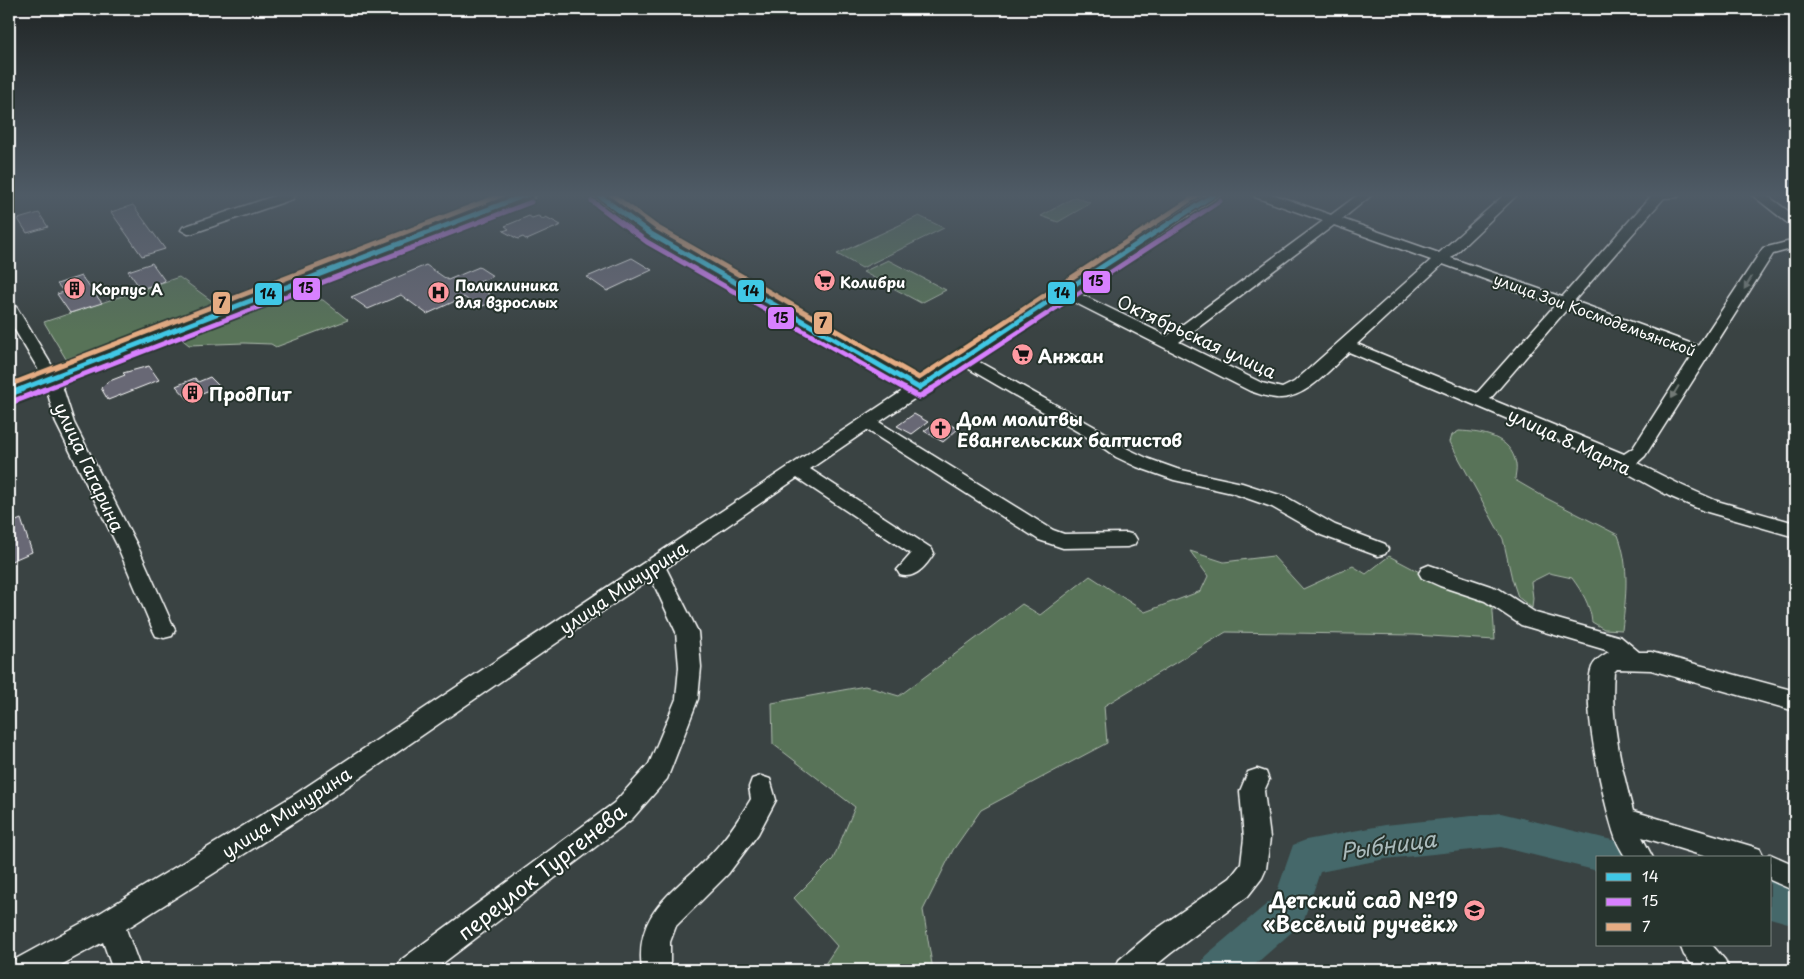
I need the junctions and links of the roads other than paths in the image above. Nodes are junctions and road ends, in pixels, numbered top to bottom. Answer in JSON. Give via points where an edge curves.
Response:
{"nodes":[{"id":1,"x":410,"y":240,"type":"edge"},
{"id":2,"x":662,"y":240,"type":"edge"},
{"id":3,"x":1145,"y":240,"type":"edge"},
{"id":4,"x":1307,"y":240,"type":"edge"},
{"id":5,"x":1389,"y":240,"type":"edge"},
{"id":6,"x":1463,"y":240,"type":"edge"},
{"id":7,"x":1620,"y":240,"type":"edge"},
{"id":8,"x":1794,"y":245,"type":"edge"},
{"id":9,"x":1442,"y":259,"type":"junction"},
{"id":10,"x":1065,"y":292,"type":"junction"},
{"id":11,"x":1565,"y":302,"type":"junction"},
{"id":12,"x":9,"y":308,"type":"edge"},
{"id":13,"x":1168,"y":343,"type":"junction"},
{"id":14,"x":1347,"y":345,"type":"junction"},
{"id":15,"x":1704,"y":353,"type":"junction"},
{"id":16,"x":963,"y":359,"type":"junction"},
{"id":17,"x":52,"y":379,"type":"junction"},
{"id":18,"x":919,"y":388,"type":"junction"},
{"id":19,"x":9,"y":394,"type":"edge"},
{"id":20,"x":1480,"y":400,"type":"junction"},
{"id":21,"x":867,"y":422,"type":"junction"},
{"id":22,"x":1620,"y":461,"type":"junction"},
{"id":23,"x":797,"y":469,"type":"junction"},
{"id":24,"x":1795,"y":530,"type":"edge"},
{"id":25,"x":1127,"y":540,"type":"dead end"},
{"id":26,"x":1378,"y":550,"type":"dead end"},
{"id":27,"x":655,"y":566,"type":"junction"},
{"id":28,"x":907,"y":570,"type":"dead end"},
{"id":29,"x":1429,"y":573,"type":"dead end"},
{"id":30,"x":164,"y":630,"type":"dead end"},
{"id":31,"x":1642,"y":661,"type":"junction"},
{"id":32,"x":1795,"y":701,"type":"edge"},
{"id":33,"x":1258,"y":780,"type":"dead end"},
{"id":34,"x":761,"y":787,"type":"dead end"},
{"id":35,"x":1625,"y":827,"type":"junction"},
{"id":36,"x":1639,"y":856,"type":"edge"},
{"id":37,"x":1743,"y":856,"type":"edge"},
{"id":38,"x":1772,"y":867,"type":"edge"},
{"id":39,"x":1795,"y":878,"type":"edge"},
{"id":40,"x":110,"y":923,"type":"junction"},
{"id":41,"x":1695,"y":946,"type":"edge"},
{"id":42,"x":24,"y":970,"type":"edge"},
{"id":43,"x":126,"y":970,"type":"edge"},
{"id":44,"x":411,"y":970,"type":"edge"},
{"id":45,"x":656,"y":970,"type":"edge"},
{"id":46,"x":1129,"y":970,"type":"edge"},
{"id":47,"x":1715,"y":970,"type":"edge"}],
"edges":[{"from":1,"to":17,"type":"main road"},
{"from":2,"to":18,"type":"street"},
{"from":3,"to":10,"type":"street","name":"улица Мичурина"},
{"from":4,"to":13,"type":"street"},
{"from":5,"to":9,"type":"street","name":"улица Зои Космодемьянской"},
{"from":6,"to":9,"type":"street","name":"Октябрьская улица"},
{"from":7,"to":11,"type":"street"},
{"from":8,"to":15,"type":"street","one_way":true,"via":[[1768,251]]},
{"from":9,"to":11,"type":"street","name":"улица Зои Космодемьянской"},
{"from":9,"to":14,"type":"street","name":"Октябрьская улица"},
{"from":10,"to":13,"type":"street","name":"Октябрьская улица"},
{"from":10,"to":16,"type":"street","name":"улица Мичурина"},
{"from":11,"to":15,"type":"street","name":"улица Зои Космодемьянской"},
{"from":11,"to":20,"type":"street"},
{"from":12,"to":17,"type":"street","name":"улица Гагарина"},
{"from":13,"to":14,"type":"street","name":"Октябрьская улица","via":[[1256,387],[1282,394],[1293,392]]},
{"from":14,"to":20,"type":"street","name":"улица 8 Марта"},
{"from":15,"to":22,"type":"street","one_way":true,"via":[[1681,383],[1639,452]]},
{"from":16,"to":18,"type":"street","name":"улица Мичурина"},
{"from":16,"to":26,"type":"street","via":[[1143,463],[1279,502],[1328,530]]},
{"from":17,"to":19,"type":"main road"},
{"from":17,"to":30,"type":"street","name":"улица Гагарина","via":[[66,423],[128,545]]},
{"from":18,"to":21,"type":"street","name":"улица Мичурина"},
{"from":20,"to":22,"type":"street","name":"улица 8 Марта"},
{"from":21,"to":23,"type":"street","name":"улица Мичурина"},
{"from":21,"to":25,"type":"street","via":[[1046,535],[1063,541]]},
{"from":22,"to":24,"type":"street","name":"улица 8 Марта","via":[[1647,478],[1711,506]]},
{"from":23,"to":27,"type":"street","name":"улица Мичурина"},
{"from":23,"to":28,"type":"street","via":[[924,553]]},
{"from":27,"to":40,"type":"street","name":"улица Мичурина","via":[[303,803]]},
{"from":27,"to":44,"type":"street","name":"переулок Тургенева","via":[[687,632],[690,667],[687,699],[658,771],[623,811]]},
{"from":29,"to":31,"type":"street","via":[[1492,595],[1529,619],[1613,643]]},
{"from":31,"to":32,"type":"street"},
{"from":31,"to":35,"type":"street","via":[[1613,660],[1603,668],[1604,734]]},
{"from":33,"to":46,"type":"street","via":[[1252,790],[1257,838],[1253,869],[1239,887]]},
{"from":34,"to":45,"type":"street","via":[[764,800],[749,826],[719,865],[666,916],[660,926],[654,951]]},
{"from":35,"to":36,"type":"street"},
{"from":35,"to":37,"type":"street"},
{"from":38,"to":39,"type":"street"},
{"from":40,"to":42,"type":"street","name":"улица Мичурина"},
{"from":40,"to":43,"type":"street"},
{"from":41,"to":47,"type":"street"}]}
